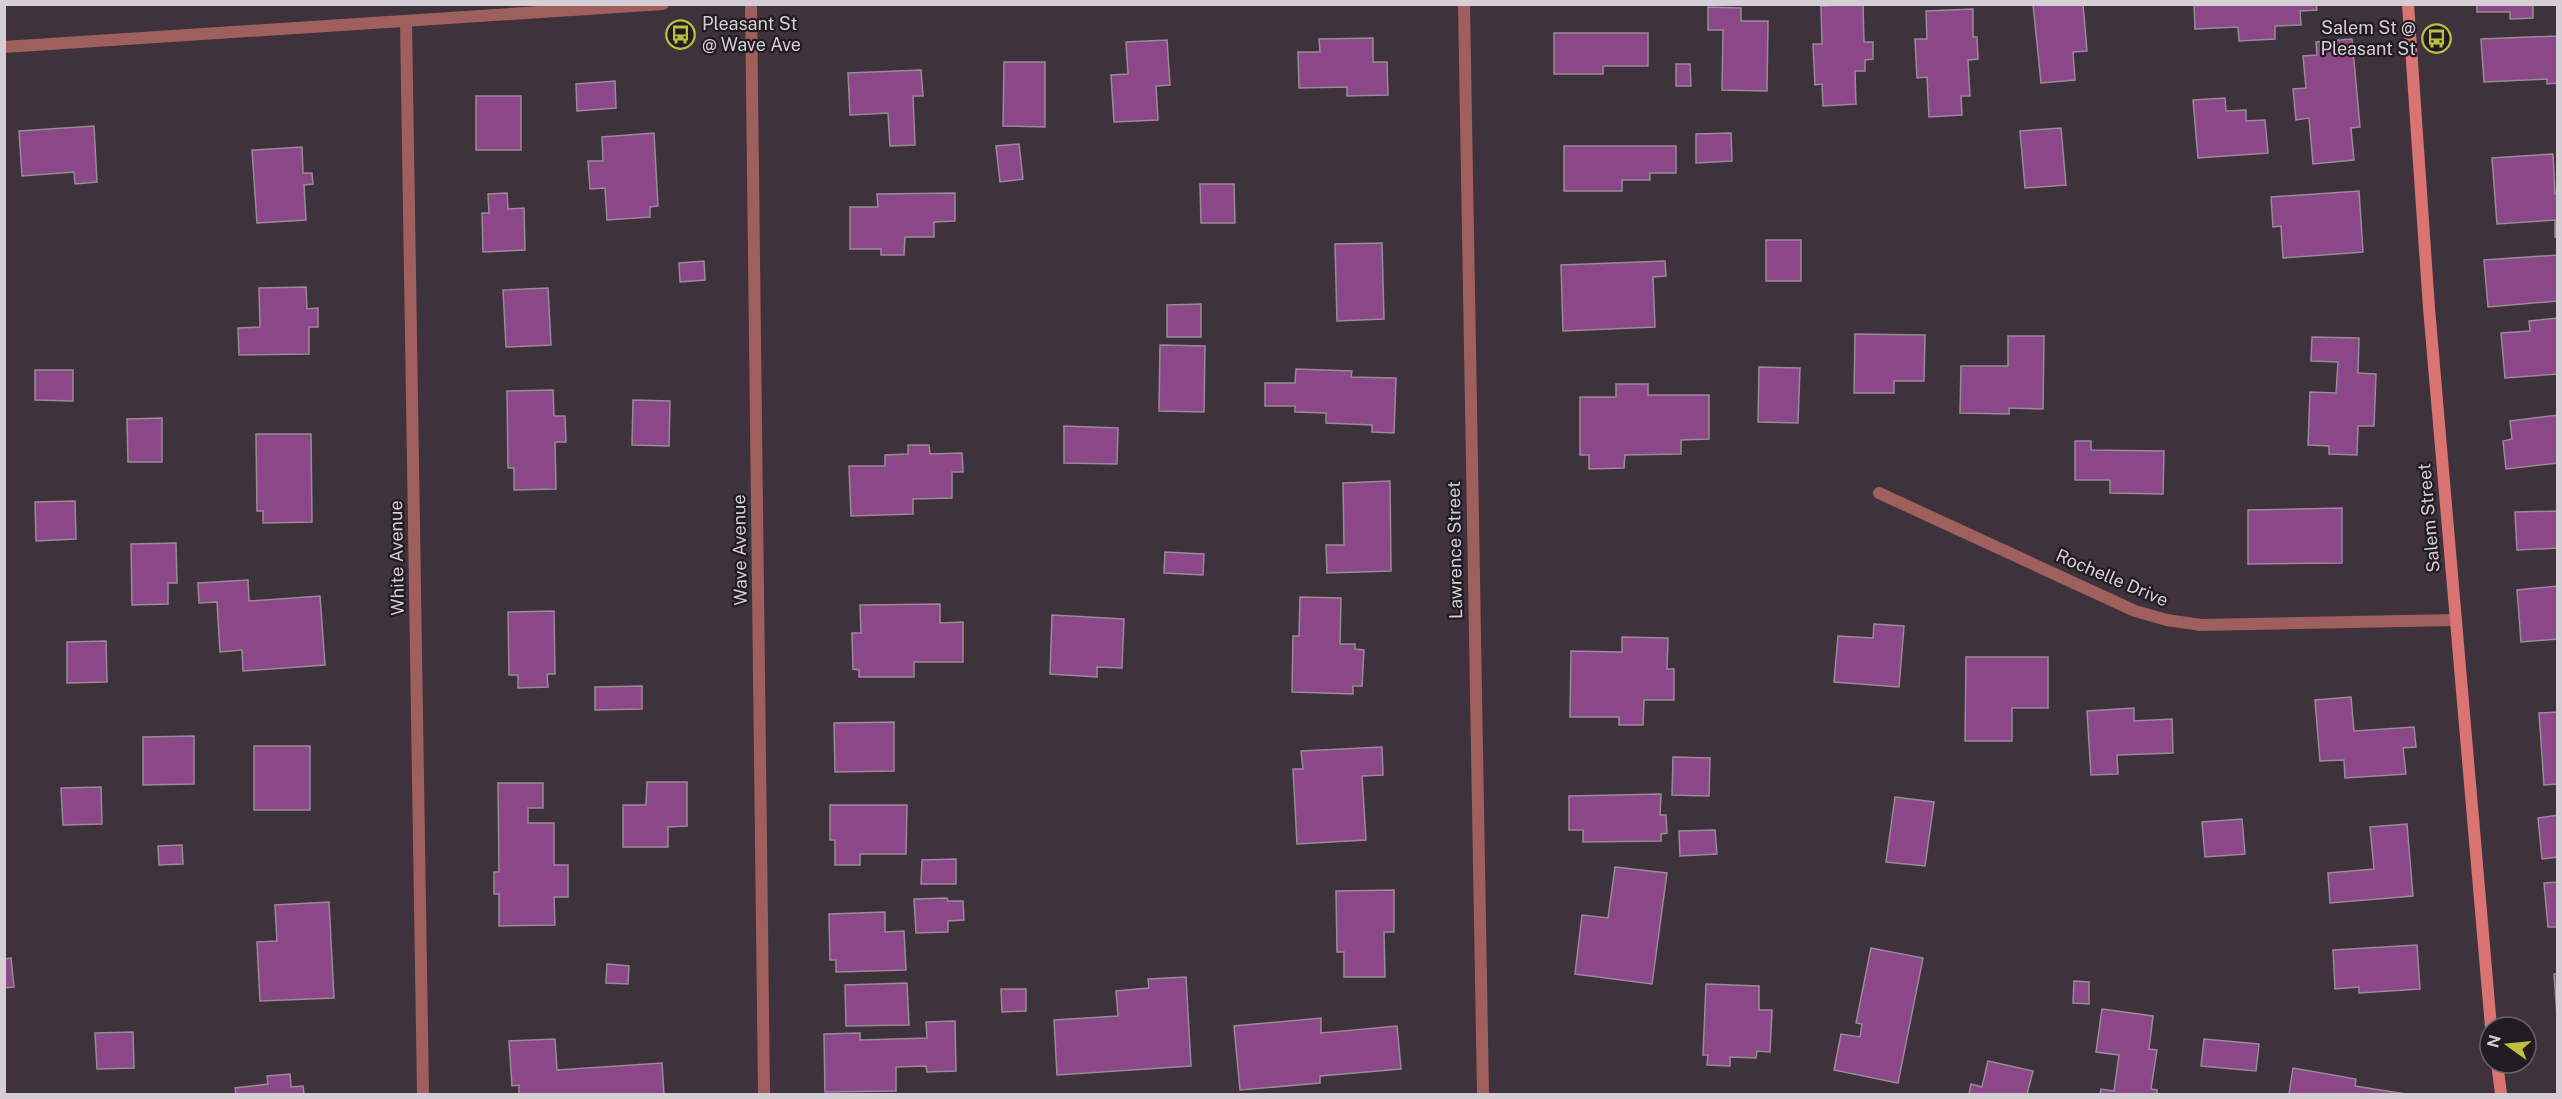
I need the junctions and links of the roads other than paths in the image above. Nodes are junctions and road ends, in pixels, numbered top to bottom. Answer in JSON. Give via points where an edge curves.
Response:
{"nodes":[{"id":1,"x":663,"y":4,"type":"edge"},
{"id":2,"x":751,"y":4,"type":"edge"},
{"id":3,"x":1464,"y":4,"type":"edge"},
{"id":4,"x":2408,"y":4,"type":"edge"},
{"id":5,"x":406,"y":21,"type":"junction"},
{"id":6,"x":4,"y":47,"type":"edge"},
{"id":7,"x":1879,"y":493,"type":"dead end"},
{"id":8,"x":2456,"y":620,"type":"junction"},
{"id":9,"x":2490,"y":1015,"type":"edge"},
{"id":10,"x":2498,"y":1075,"type":"edge"},
{"id":11,"x":423,"y":1095,"type":"edge"},
{"id":12,"x":764,"y":1095,"type":"edge"},
{"id":13,"x":1483,"y":1095,"type":"edge"},
{"id":14,"x":2501,"y":1095,"type":"edge"}],
"edges":[{"from":1,"to":5,"type":"street"},
{"from":2,"to":12,"type":"street","name":"Wave Avenue"},
{"from":3,"to":13,"type":"street","name":"Lawrence Street"},
{"from":4,"to":8,"type":"main road","name":"Salem Street"},
{"from":5,"to":6,"type":"street"},
{"from":5,"to":11,"type":"street","name":"White Avenue"},
{"from":7,"to":8,"type":"street","name":"Rochelle Drive","via":[[2156,618],[2201,625]]},
{"from":8,"to":9,"type":"main road","name":"Salem Street"},
{"from":10,"to":14,"type":"main road"}]}
